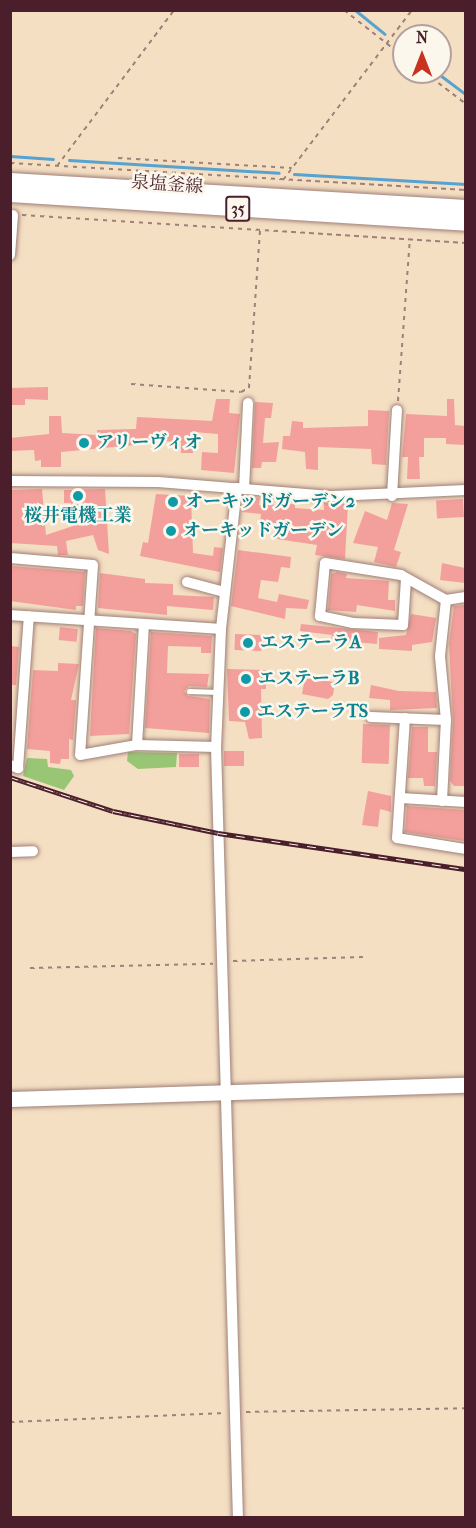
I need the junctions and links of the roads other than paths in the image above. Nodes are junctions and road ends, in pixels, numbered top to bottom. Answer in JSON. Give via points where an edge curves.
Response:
{"nodes":[{"id":1,"x":10,"y":181,"type":"edge"},
{"id":2,"x":10,"y":194,"type":"edge"},
{"id":3,"x":465,"y":208,"type":"edge"},
{"id":4,"x":14,"y":215,"type":"road end"},
{"id":5,"x":465,"y":224,"type":"edge"},
{"id":6,"x":10,"y":255,"type":"edge"},
{"id":7,"x":248,"y":403,"type":"dead end"},
{"id":8,"x":397,"y":410,"type":"road end"},
{"id":9,"x":10,"y":481,"type":"edge"},
{"id":10,"x":240,"y":489,"type":"junction"},
{"id":11,"x":465,"y":490,"type":"edge"},
{"id":12,"x":392,"y":496,"type":"junction"},
{"id":13,"x":10,"y":558,"type":"edge"},
{"id":14,"x":406,"y":579,"type":"junction"},
{"id":15,"x":187,"y":582,"type":"dead end"},
{"id":16,"x":225,"y":592,"type":"junction"},
{"id":17,"x":465,"y":597,"type":"edge"},
{"id":18,"x":446,"y":600,"type":"junction"},
{"id":19,"x":10,"y":615,"type":"edge"},
{"id":20,"x":29,"y":616,"type":"junction"},
{"id":21,"x":89,"y":620,"type":"junction"},
{"id":22,"x":144,"y":624,"type":"junction"},
{"id":23,"x":221,"y":629,"type":"junction"},
{"id":24,"x":189,"y":691,"type":"dead end"},
{"id":25,"x":218,"y":692,"type":"junction"},
{"id":26,"x":371,"y":717,"type":"dead end"},
{"id":27,"x":405,"y":718,"type":"junction"},
{"id":28,"x":446,"y":720,"type":"junction"},
{"id":29,"x":137,"y":745,"type":"junction"},
{"id":30,"x":216,"y":747,"type":"junction"},
{"id":31,"x":10,"y":765,"type":"edge"},
{"id":32,"x":401,"y":798,"type":"junction"},
{"id":33,"x":442,"y":801,"type":"junction"},
{"id":34,"x":465,"y":802,"type":"edge"},
{"id":35,"x":465,"y":849,"type":"edge"},
{"id":36,"x":33,"y":851,"type":"dead end"},
{"id":37,"x":10,"y":852,"type":"edge"},
{"id":38,"x":465,"y":1085,"type":"edge"},
{"id":39,"x":225,"y":1093,"type":"junction"},
{"id":40,"x":10,"y":1099,"type":"edge"},
{"id":41,"x":238,"y":1518,"type":"edge"}],
"edges":[{"from":1,"to":3,"type":"main road","name":"泉塩釜線","number":"35"},
{"from":2,"to":5,"type":"main road","name":"泉塩釜線","number":"35"},
{"from":4,"to":6,"type":"street"},
{"from":7,"to":10,"type":"street"},
{"from":8,"to":12,"type":"street"},
{"from":9,"to":10,"type":"street","via":[[98,480]]},
{"from":10,"to":12,"type":"street"},
{"from":10,"to":16,"type":"street"},
{"from":11,"to":12,"type":"street"},
{"from":13,"to":21,"type":"street","via":[[93,565]]},
{"from":14,"to":14,"type":"street","via":[[372,568],[353,570],[325,563],[320,616],[353,623],[403,625]]},
{"from":14,"to":18,"type":"street"},
{"from":15,"to":16,"type":"street"},
{"from":16,"to":23,"type":"street"},
{"from":17,"to":18,"type":"street"},
{"from":18,"to":28,"type":"street","via":[[440,656]]},
{"from":19,"to":20,"type":"street"},
{"from":20,"to":21,"type":"street"},
{"from":20,"to":31,"type":"street","via":[[18,768]]},
{"from":21,"to":22,"type":"street"},
{"from":21,"to":29,"type":"street","via":[[80,755]]},
{"from":22,"to":23,"type":"street"},
{"from":22,"to":29,"type":"street"},
{"from":23,"to":25,"type":"street"},
{"from":24,"to":25,"type":"lane"},
{"from":25,"to":30,"type":"street"},
{"from":26,"to":27,"type":"street"},
{"from":27,"to":28,"type":"street"},
{"from":27,"to":32,"type":"street"},
{"from":28,"to":33,"type":"street"},
{"from":29,"to":30,"type":"street"},
{"from":30,"to":39,"type":"street"},
{"from":32,"to":33,"type":"street"},
{"from":32,"to":35,"type":"street","via":[[398,838]]},
{"from":33,"to":34,"type":"street"},
{"from":36,"to":37,"type":"street"},
{"from":38,"to":39,"type":"street"},
{"from":39,"to":40,"type":"street"},
{"from":39,"to":41,"type":"street"}]}
